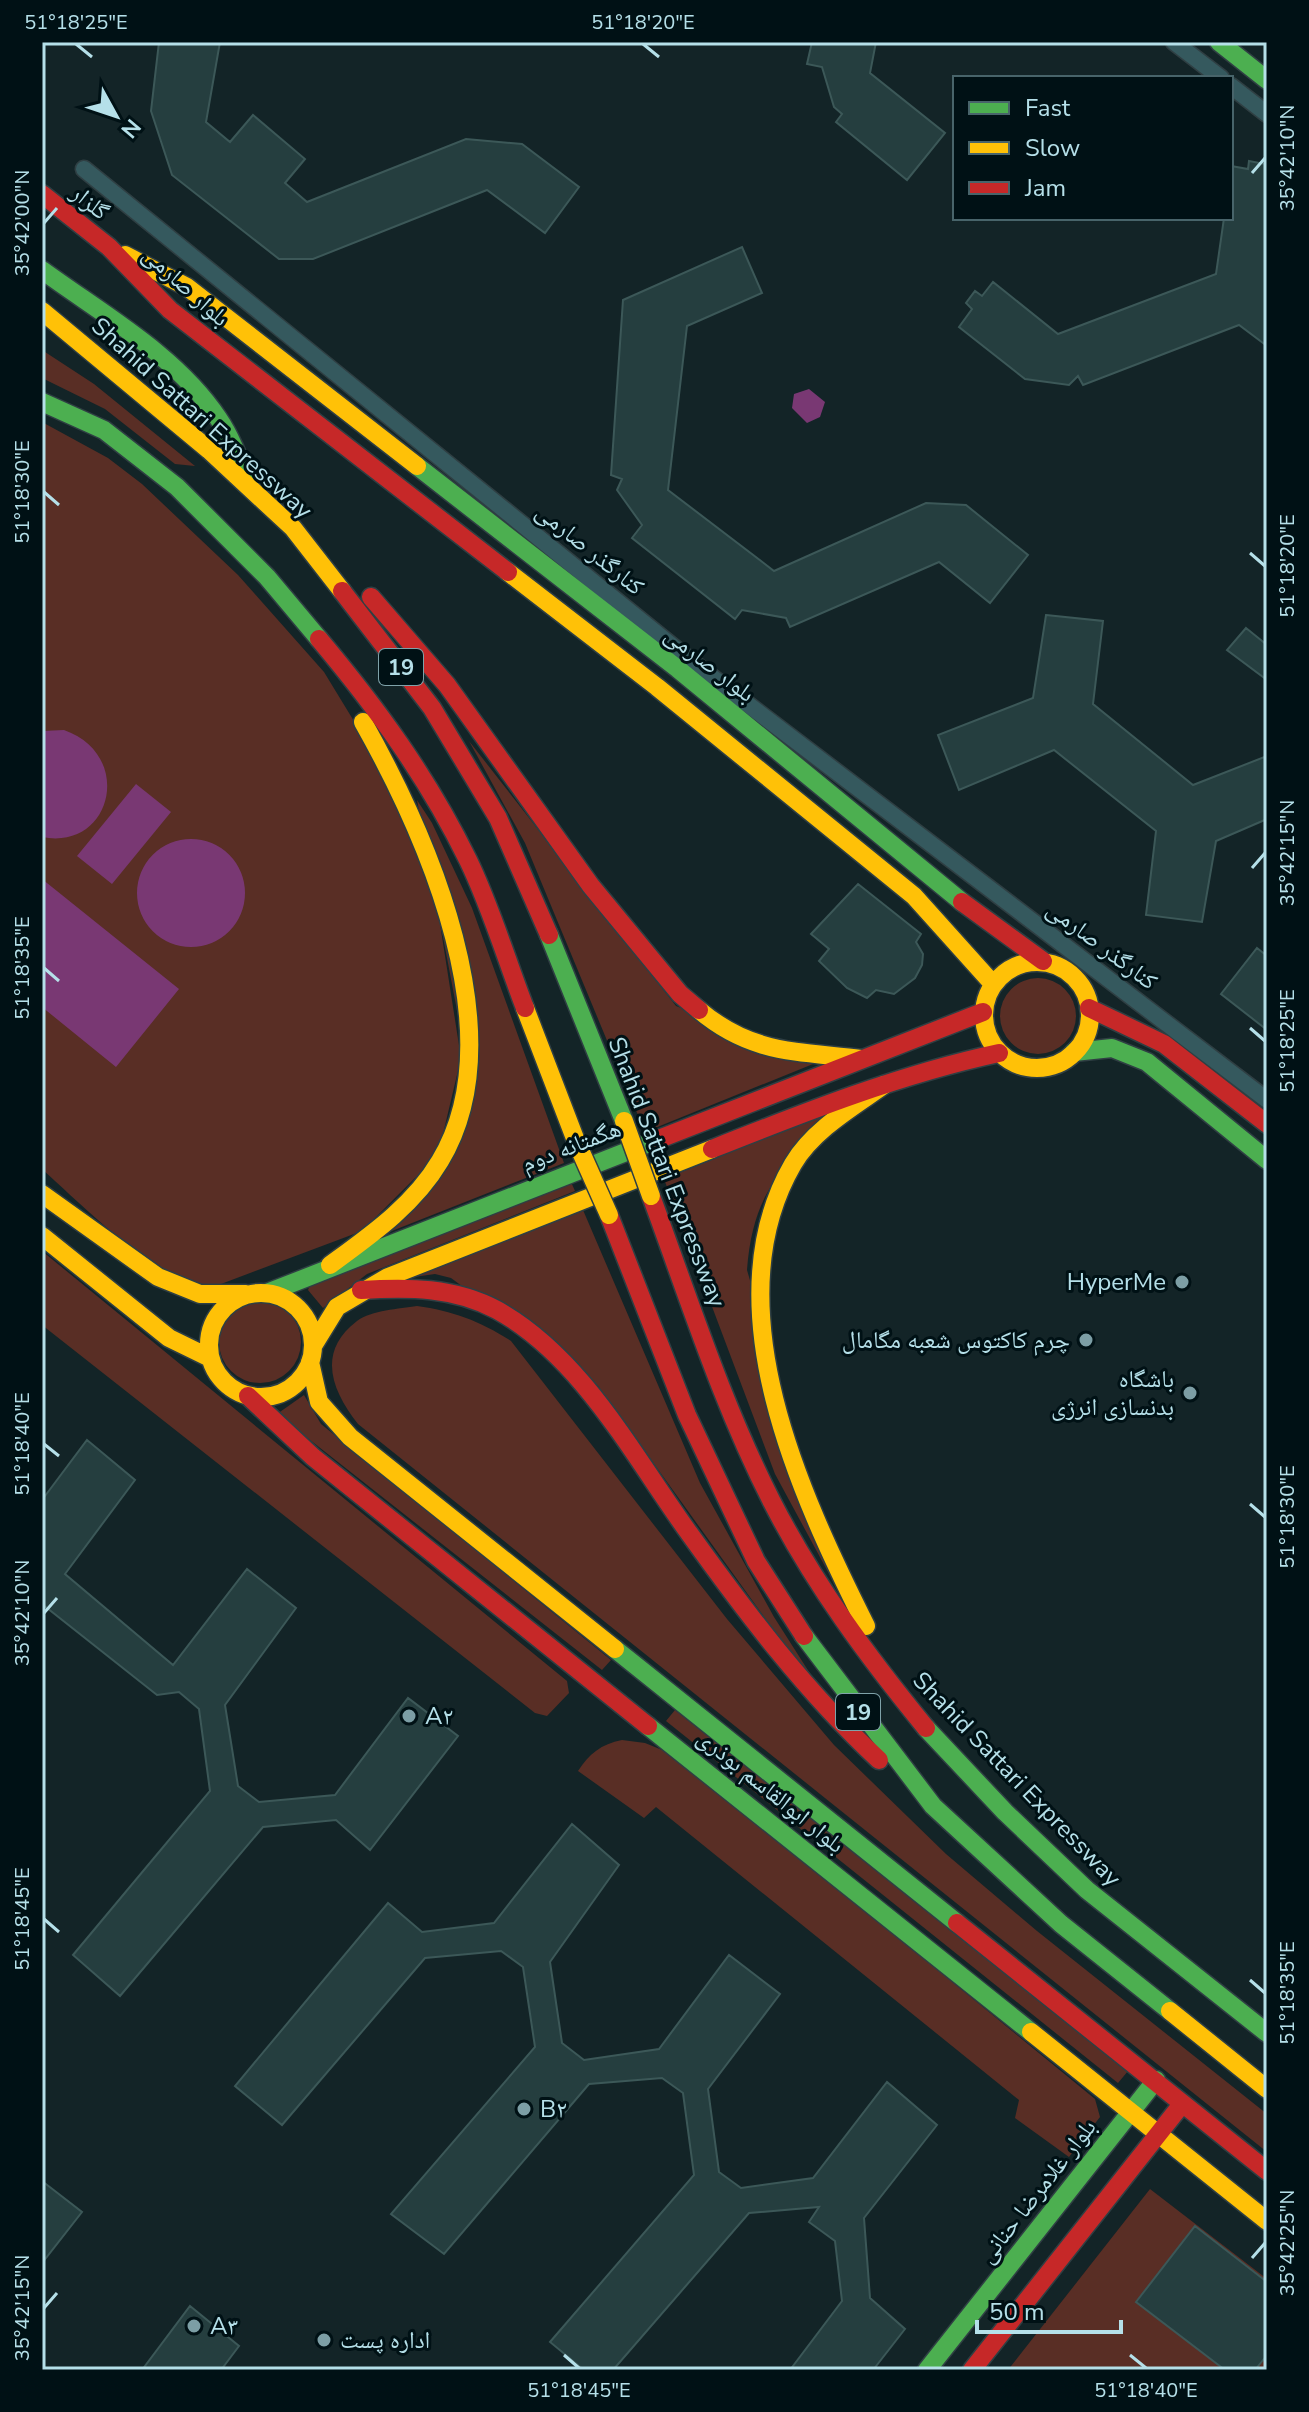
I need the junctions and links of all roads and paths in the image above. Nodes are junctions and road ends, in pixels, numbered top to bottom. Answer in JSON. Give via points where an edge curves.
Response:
{"nodes":[{"id":1,"x":1174,"y":42,"type":"edge"},
{"id":2,"x":1219,"y":42,"type":"edge"},
{"id":3,"x":1218,"y":76,"type":"edge"},
{"id":4,"x":1267,"y":80,"type":"edge"},
{"id":5,"x":1233,"y":88,"type":"edge"},
{"id":6,"x":1267,"y":114,"type":"edge"},
{"id":7,"x":84,"y":169,"type":"dead end"},
{"id":8,"x":42,"y":194,"type":"edge"},
{"id":9,"x":109,"y":247,"type":"junction"},
{"id":10,"x":42,"y":270,"type":"edge"},
{"id":11,"x":42,"y":311,"type":"edge"},
{"id":12,"x":42,"y":402,"type":"edge"},
{"id":13,"x":251,"y":489,"type":"junction"},
{"id":14,"x":293,"y":528,"type":"junction"},
{"id":15,"x":267,"y":577,"type":"junction"},
{"id":16,"x":646,"y":635,"type":"junction"},
{"id":17,"x":624,"y":661,"type":"junction"},
{"id":18,"x":1043,"y":961,"type":"junction"},
{"id":19,"x":1074,"y":965,"type":"junction"},
{"id":20,"x":993,"y":984,"type":"junction"},
{"id":21,"x":1089,"y":1008,"type":"junction"},
{"id":22,"x":983,"y":1012,"type":"junction"},
{"id":23,"x":1074,"y":1052,"type":"junction"},
{"id":24,"x":999,"y":1053,"type":"junction"},
{"id":25,"x":861,"y":1059,"type":"junction"},
{"id":26,"x":884,"y":1085,"type":"junction"},
{"id":27,"x":1267,"y":1100,"type":"edge"},
{"id":28,"x":1267,"y":1124,"type":"edge"},
{"id":29,"x":1267,"y":1160,"type":"edge"},
{"id":30,"x":42,"y":1194,"type":"edge"},
{"id":31,"x":42,"y":1236,"type":"edge"},
{"id":32,"x":330,"y":1265,"type":"junction"},
{"id":33,"x":361,"y":1290,"type":"junction"},
{"id":34,"x":258,"y":1293,"type":"junction"},
{"id":35,"x":312,"y":1354,"type":"junction"},
{"id":36,"x":210,"y":1358,"type":"junction"},
{"id":37,"x":248,"y":1396,"type":"junction"},
{"id":38,"x":910,"y":1709,"type":"junction"},
{"id":39,"x":933,"y":1806,"type":"junction"},
{"id":40,"x":1267,"y":2033,"type":"edge"},
{"id":41,"x":1156,"y":2080,"type":"junction"},
{"id":42,"x":1267,"y":2089,"type":"edge"},
{"id":43,"x":1182,"y":2104,"type":"junction"},
{"id":44,"x":1132,"y":2110,"type":"junction"},
{"id":45,"x":1159,"y":2133,"type":"junction"},
{"id":46,"x":1267,"y":2171,"type":"edge"},
{"id":47,"x":1267,"y":2221,"type":"edge"},
{"id":48,"x":927,"y":2370,"type":"edge"},
{"id":49,"x":972,"y":2370,"type":"edge"}],
"edges":[{"from":1,"to":3,"type":"street"},
{"from":2,"to":4,"type":"main road"},
{"from":5,"to":6,"type":"street"},
{"from":7,"to":16,"type":"street","name":"کنارگذر صارمی"},
{"from":8,"to":9,"type":"main road","name":"گلزار"},
{"from":9,"to":16,"type":"main road","name":"بلوار صارمی","via":[[187,287]]},
{"from":9,"to":17,"type":"main road","name":"بلوار صارمی","via":[[170,310]]},
{"from":10,"to":13,"type":"main road","via":[[181,376],[212,409]]},
{"from":11,"to":13,"type":"main road","name":"Shahid Sattari Expressway","number":"19"},
{"from":12,"to":15,"type":"main road","number":"19","via":[[104,430],[177,487]]},
{"from":13,"to":14,"type":"main road","name":"Shahid Sattari Expressway","number":"19"},
{"from":14,"to":25,"type":"main road","via":[[379,604],[428,662],[591,886],[680,994],[720,1028],[754,1045]]},
{"from":14,"to":38,"type":"main road","name":"Shahid Sattari Expressway","number":"19","bridge":true,"via":[[461,751],[498,818],[624,1121],[732,1410],[788,1531],[833,1606]]},
{"from":15,"to":32,"type":"main road","via":[[394,773],[440,887],[467,1018],[467,1091],[443,1159],[399,1212]]},
{"from":15,"to":39,"type":"main road","number":"19","bridge":true,"via":[[379,710],[447,819],[488,908],[687,1415],[756,1561],[819,1659]]},
{"from":16,"to":17,"type":"main road"},
{"from":16,"to":18,"type":"main road","name":"بلوار صارمی","via":[[952,894]]},
{"from":16,"to":19,"type":"street","name":"کنارگذر صارمی"},
{"from":17,"to":20,"type":"main road","name":"بلوار صارمی","via":[[914,896]]},
{"from":18,"to":19,"type":"main road"},
{"from":18,"to":20,"type":"main road","via":[[1020,964]]},
{"from":19,"to":21,"type":"main road"},
{"from":19,"to":27,"type":"street","name":"کنارگذر صارمی"},
{"from":20,"to":22,"type":"main road"},
{"from":21,"to":23,"type":"main road","via":[[1088,1029]]},
{"from":21,"to":28,"type":"main road","via":[[1164,1044]]},
{"from":22,"to":24,"type":"main road"},
{"from":22,"to":25,"type":"main road","name":"هگمتانه دوم"},
{"from":23,"to":24,"type":"main road","via":[[1037,1068]]},
{"from":23,"to":29,"type":"main road","via":[[1112,1048],[1147,1062]]},
{"from":24,"to":26,"type":"main road"},
{"from":25,"to":32,"type":"main road","name":"هگمتانه دوم"},
{"from":26,"to":33,"type":"main road"},
{"from":26,"to":38,"type":"main road","via":[[819,1133],[794,1162],[764,1226],[758,1290],[785,1433],[805,1497]]},
{"from":30,"to":34,"type":"main road","via":[[166,1281],[200,1294]]},
{"from":31,"to":36,"type":"main road","via":[[169,1338]]},
{"from":32,"to":34,"type":"main road","name":"هگمتانه دوم"},
{"from":33,"to":35,"type":"main road","via":[[337,1307]]},
{"from":33,"to":39,"type":"main road","via":[[441,1288],[498,1311],[542,1343],[606,1418],[824,1710]]},
{"from":34,"to":35,"type":"main road","via":[[295,1305],[311,1330]]},
{"from":34,"to":36,"type":"main road","via":[[233,1300],[212,1325]]},
{"from":35,"to":37,"type":"main road","via":[[291,1387],[277,1395]]},
{"from":35,"to":41,"type":"main road","name":"بلوار ابوالقاسم بوذری","via":[[319,1402],[350,1437]]},
{"from":36,"to":37,"type":"main road","via":[[224,1382]]},
{"from":37,"to":44,"type":"main road","name":"بلوار ابوالقاسم بوذری","via":[[313,1457]]},
{"from":38,"to":40,"type":"main road","name":"Shahid Sattari Expressway","number":"19","via":[[1087,1890]]},
{"from":39,"to":42,"type":"main road","number":"19","via":[[1061,1924]]},
{"from":41,"to":43,"type":"main road","name":"بلوار ابوالقاسم بوذری"},
{"from":41,"to":44,"type":"main road","name":"بلوار غلامرضا حنانی"},
{"from":43,"to":45,"type":"main road"},
{"from":43,"to":46,"type":"main road","name":"بلوار ابوالقاسم بوذری"},
{"from":44,"to":45,"type":"main road","name":"بلوار ابوالقاسم بوذری"},
{"from":44,"to":48,"type":"main road","name":"بلوار غلامرضا حنانی"},
{"from":45,"to":47,"type":"main road","name":"بلوار ابوالقاسم بوذری"},
{"from":45,"to":49,"type":"main road"}]}
